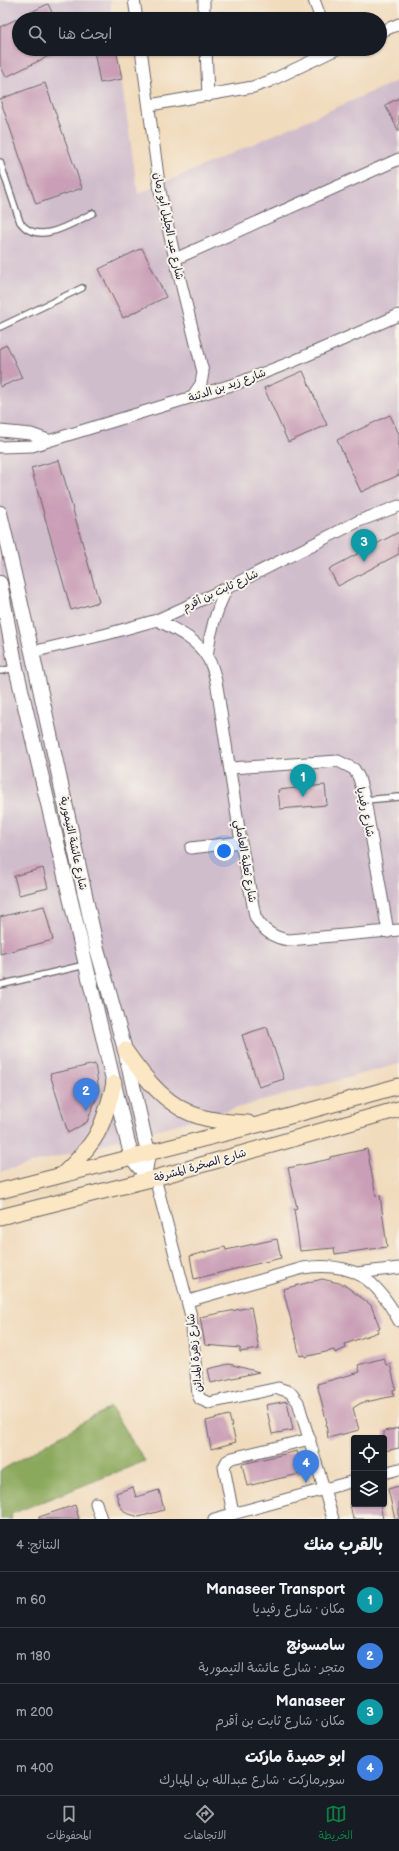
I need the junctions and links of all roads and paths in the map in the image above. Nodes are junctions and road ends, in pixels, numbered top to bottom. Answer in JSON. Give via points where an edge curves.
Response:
{"nodes":[{"id":1,"x":134,"y":0,"type":"edge"},
{"id":2,"x":204,"y":0,"type":"edge"},
{"id":3,"x":314,"y":0,"type":"edge"},
{"id":4,"x":136,"y":12,"type":"edge"},
{"id":5,"x":204,"y":12,"type":"edge"},
{"id":6,"x":319,"y":12,"type":"edge"},
{"id":7,"x":399,"y":24,"type":"edge"},
{"id":8,"x":387,"y":29,"type":"edge"},
{"id":9,"x":142,"y":56,"type":"edge"},
{"id":10,"x":206,"y":56,"type":"edge"},
{"id":11,"x":320,"y":56,"type":"edge"},
{"id":12,"x":208,"y":96,"type":"junction"},
{"id":13,"x":150,"y":105,"type":"junction"},
{"id":14,"x":399,"y":158,"type":"edge"},
{"id":15,"x":0,"y":162,"type":"edge"},
{"id":16,"x":93,"y":213,"type":"dead end"},
{"id":17,"x":175,"y":259,"type":"junction"},
{"id":18,"x":82,"y":288,"type":"dead end"},
{"id":19,"x":399,"y":315,"type":"edge"},
{"id":20,"x":0,"y":327,"type":"edge"},
{"id":21,"x":192,"y":397,"type":"junction"},
{"id":22,"x":0,"y":432,"type":"edge"},
{"id":23,"x":48,"y":440,"type":"junction"},
{"id":24,"x":0,"y":447,"type":"edge"},
{"id":25,"x":399,"y":506,"type":"edge"},
{"id":26,"x":0,"y":513,"type":"edge"},
{"id":27,"x":0,"y":583,"type":"edge"},
{"id":28,"x":227,"y":588,"type":"junction"},
{"id":29,"x":157,"y":620,"type":"junction"},
{"id":30,"x":32,"y":652,"type":"junction"},
{"id":31,"x":207,"y":656,"type":"junction"},
{"id":32,"x":16,"y":668,"type":"junction"},
{"id":33,"x":0,"y":671,"type":"edge"},
{"id":34,"x":231,"y":768,"type":"junction"},
{"id":35,"x":399,"y":797,"type":"edge"},
{"id":36,"x":365,"y":800,"type":"junction"},
{"id":37,"x":241,"y":842,"type":"junction"},
{"id":38,"x":191,"y":848,"type":"dead end"},
{"id":39,"x":394,"y":931,"type":"edge"},
{"id":40,"x":85,"y":965,"type":"junction"},
{"id":41,"x":0,"y":985,"type":"edge"},
{"id":42,"x":125,"y":1050,"type":"junction"},
{"id":43,"x":114,"y":1082,"type":"junction"},
{"id":44,"x":399,"y":1086,"type":"edge"},
{"id":45,"x":399,"y":1109,"type":"edge"},
{"id":46,"x":261,"y":1124,"type":"junction"},
{"id":47,"x":148,"y":1153,"type":"junction"},
{"id":48,"x":132,"y":1158,"type":"junction"},
{"id":49,"x":60,"y":1177,"type":"junction"},
{"id":50,"x":146,"y":1177,"type":"junction"},
{"id":51,"x":0,"y":1191,"type":"edge"},
{"id":52,"x":0,"y":1217,"type":"edge"},
{"id":53,"x":399,"y":1268,"type":"edge"},
{"id":54,"x":357,"y":1273,"type":"junction"},
{"id":55,"x":188,"y":1301,"type":"junction"},
{"id":56,"x":399,"y":1321,"type":"edge"},
{"id":57,"x":310,"y":1439,"type":"junction"},
{"id":58,"x":399,"y":1469,"type":"edge"},
{"id":59,"x":387,"y":1472,"type":"edge"},
{"id":60,"x":351,"y":1482,"type":"edge"},
{"id":61,"x":325,"y":1489,"type":"junction"},
{"id":62,"x":96,"y":1503,"type":"dead end"},
{"id":63,"x":233,"y":1514,"type":"junction"},
{"id":64,"x":101,"y":1519,"type":"edge"},
{"id":65,"x":214,"y":1519,"type":"edge"},
{"id":66,"x":333,"y":1519,"type":"edge"}],
"edges":[{"from":1,"to":4,"type":"street"},
{"from":2,"to":5,"type":"street"},
{"from":3,"to":6,"type":"street"},
{"from":7,"to":8,"type":"street"},
{"from":9,"to":13,"type":"street","name":"شارع عبد الجليل أبو رمان"},
{"from":10,"to":12,"type":"street"},
{"from":11,"to":12,"type":"street","via":[[264,83]]},
{"from":12,"to":13,"type":"street"},
{"from":13,"to":17,"type":"street","name":"شارع عبد الجليل أبو رمان","via":[[160,191]]},
{"from":14,"to":17,"type":"street"},
{"from":15,"to":16,"type":"lane","via":[[20,222],[32,233],[53,232]]},
{"from":17,"to":21,"type":"street","name":"شارع عبد الجليل أبو رمان","via":[[203,372],[201,384]]},
{"from":18,"to":20,"type":"lane"},
{"from":19,"to":21,"type":"street","name":"شارع زيد بن الدثنة","via":[[294,361],[238,383]]},
{"from":21,"to":23,"type":"street","name":"شارع زيد بن الدثنة"},
{"from":22,"to":23,"type":"street","via":[[31,434]]},
{"from":23,"to":24,"type":"street","name":"شارع زيد بن الدثنة","via":[[32,446]]},
{"from":25,"to":28,"type":"street","name":"شارع ثابت بن أقرم","via":[[359,521]]},
{"from":26,"to":30,"type":"street","name":"شارع عائشة التيمورية"},
{"from":27,"to":32,"type":"street","name":"شارع عائشة التيمورية"},
{"from":28,"to":29,"type":"street","name":"شارع ثابت بن أقرم"},
{"from":28,"to":31,"type":"street","name":"شارع ثعلبة العاملي","via":[[216,610]]},
{"from":29,"to":30,"type":"street","name":"شارع ثابت بن أقرم"},
{"from":29,"to":31,"type":"street","name":"شارع ثعلبة العاملي","via":[[185,636]]},
{"from":30,"to":42,"type":"street","name":"شارع عائشة التيمورية","via":[[96,945]]},
{"from":31,"to":34,"type":"street","name":"شارع ثعلبة العاملي","via":[[218,693]]},
{"from":32,"to":33,"type":"lane"},
{"from":32,"to":40,"type":"street","name":"شارع عائشة التيمورية"},
{"from":34,"to":36,"type":"street","name":"شارع رفيديا","via":[[338,761],[354,769]]},
{"from":34,"to":37,"type":"street","name":"شارع ثعلبة العاملي"},
{"from":35,"to":36,"type":"lane"},
{"from":36,"to":39,"type":"street","name":"شارع رفيديا"},
{"from":37,"to":38,"type":"street"},
{"from":37,"to":39,"type":"street","name":"شارع ثعلبة العاملي","via":[[255,916],[270,934],[290,940]]},
{"from":40,"to":41,"type":"lane"},
{"from":40,"to":43,"type":"street","name":"شارع عائشة التيمورية"},
{"from":42,"to":46,"type":"main road","via":[[157,1090],[189,1113],[205,1118]]},
{"from":42,"to":47,"type":"street","name":"شارع عائشة التيمورية"},
{"from":43,"to":48,"type":"street","name":"شارع عائشة التيمورية"},
{"from":43,"to":49,"type":"main road","via":[[107,1112],[96,1139]]},
{"from":44,"to":46,"type":"main road"},
{"from":45,"to":50,"type":"main road","name":"شارع الصخرة المشرفة"},
{"from":46,"to":47,"type":"main road"},
{"from":47,"to":48,"type":"main road"},
{"from":47,"to":50,"type":"street","name":"شارع عائشة التيمورية"},
{"from":48,"to":49,"type":"main road"},
{"from":48,"to":50,"type":"street","name":"شارع عائشة التيمورية"},
{"from":49,"to":51,"type":"main road"},
{"from":50,"to":52,"type":"main road","name":"شارع الصخرة المشرفة"},
{"from":50,"to":55,"type":"street","name":"شارع زهرة المدائن"},
{"from":53,"to":54,"type":"street"},
{"from":54,"to":55,"type":"street","name":"شارع زهرة المدائن","via":[[338,1266],[303,1268]]},
{"from":54,"to":56,"type":"street","name":"شارع زهرة المدائن","via":[[381,1293]]},
{"from":55,"to":57,"type":"street","name":"شارع زهرة المدائن","via":[[194,1332],[200,1399],[209,1403],[278,1388],[285,1389],[295,1396]]},
{"from":57,"to":61,"type":"street","name":"شارع زهرة المدائن"},
{"from":57,"to":63,"type":"street","via":[[227,1461],[224,1467]]},
{"from":58,"to":59,"type":"street"},
{"from":60,"to":61,"type":"street"},
{"from":61,"to":63,"type":"street"},
{"from":61,"to":66,"type":"street","name":"شارع زهرة المدائن"},
{"from":62,"to":64,"type":"street"},
{"from":63,"to":65,"type":"street"}]}
